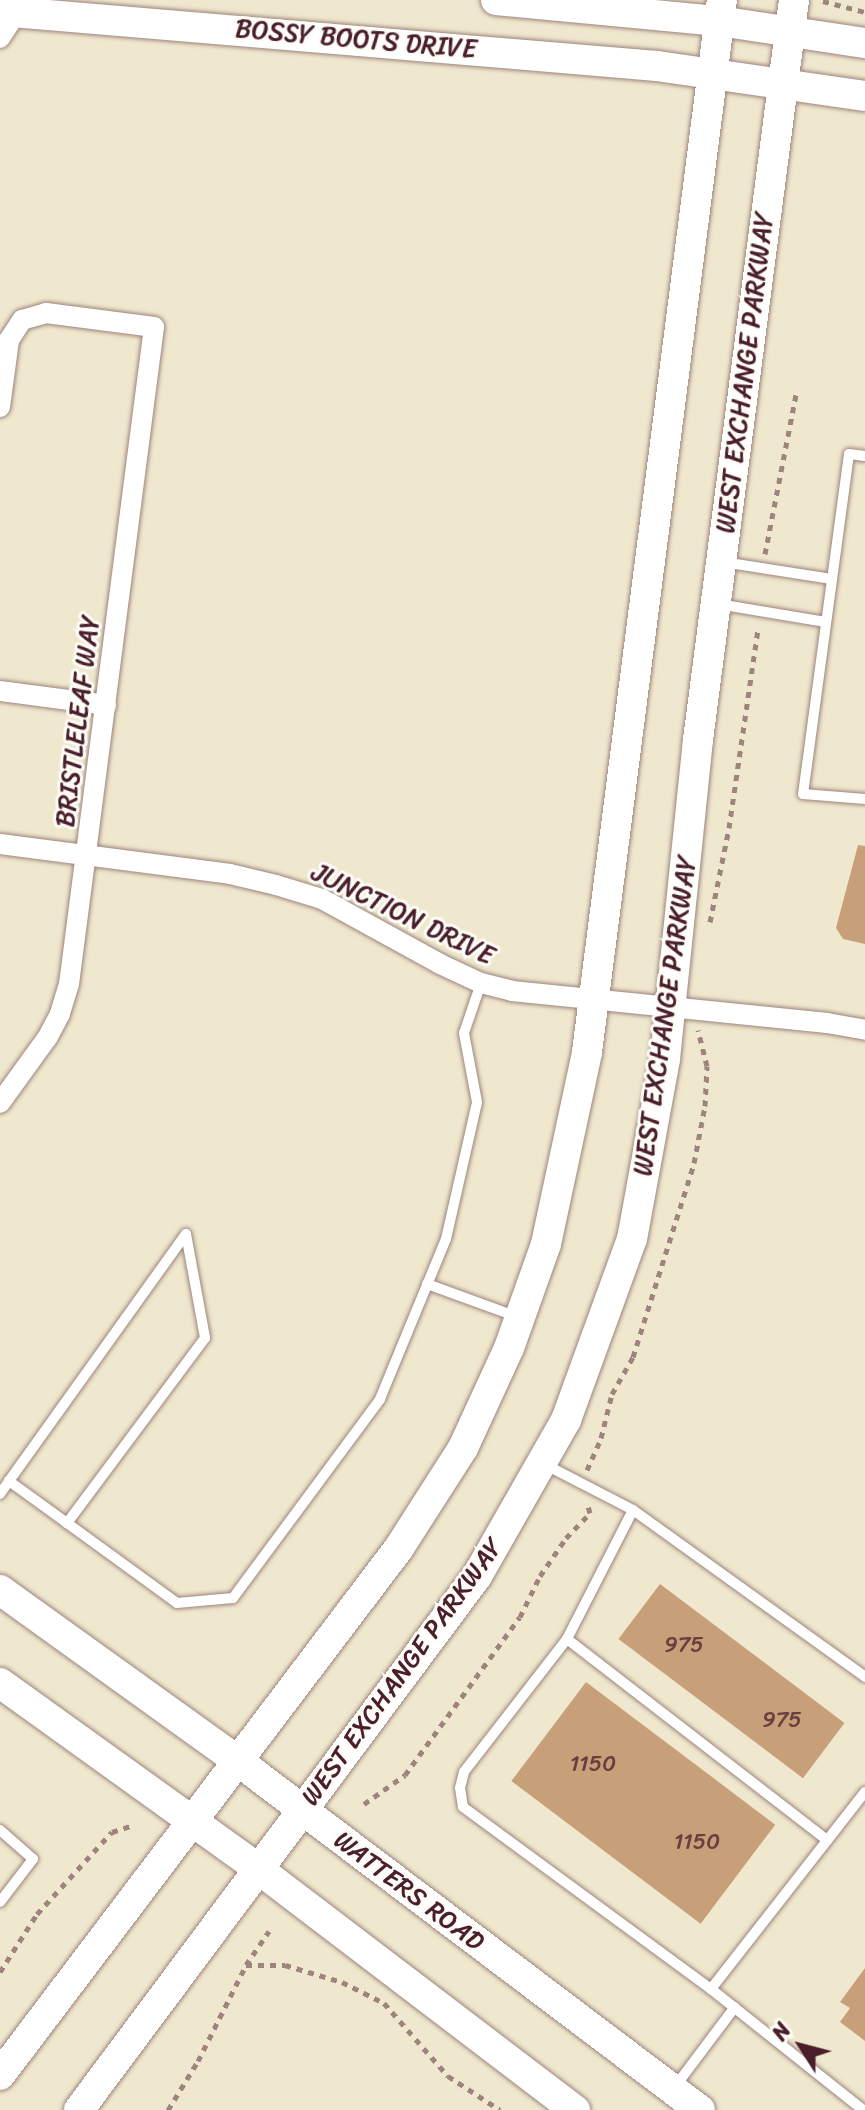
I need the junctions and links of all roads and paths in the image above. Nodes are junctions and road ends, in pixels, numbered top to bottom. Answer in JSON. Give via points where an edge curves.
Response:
{"nodes":[{"id":1,"x":496,"y":0,"type":"edge"},
{"id":2,"x":794,"y":0,"type":"edge"},
{"id":3,"x":823,"y":1,"type":"edge"},
{"id":4,"x":12,"y":8,"type":"edge"},
{"id":5,"x":721,"y":11,"type":"edge"},
{"id":6,"x":865,"y":12,"type":"edge"},
{"id":7,"x":789,"y":31,"type":"junction"},
{"id":8,"x":0,"y":38,"type":"edge"},
{"id":9,"x":865,"y":43,"type":"edge"},
{"id":10,"x":711,"y":75,"type":"junction"},
{"id":11,"x":781,"y":83,"type":"junction"},
{"id":12,"x":865,"y":96,"type":"edge"},
{"id":13,"x":796,"y":394,"type":"dead end"},
{"id":14,"x":0,"y":407,"type":"edge"},
{"id":15,"x":865,"y":456,"type":"edge"},
{"id":16,"x":722,"y":561,"type":"junction"},
{"id":17,"x":764,"y":568,"type":"junction"},
{"id":18,"x":832,"y":579,"type":"junction"},
{"id":19,"x":716,"y":604,"type":"junction"},
{"id":20,"x":760,"y":611,"type":"junction"},
{"id":21,"x":826,"y":622,"type":"junction"},
{"id":22,"x":0,"y":691,"type":"edge"},
{"id":23,"x":106,"y":705,"type":"junction"},
{"id":24,"x":865,"y":799,"type":"edge"},
{"id":25,"x":0,"y":844,"type":"edge"},
{"id":26,"x":86,"y":856,"type":"junction"},
{"id":27,"x":709,"y":927,"type":"dead end"},
{"id":28,"x":481,"y":983,"type":"junction"},
{"id":29,"x":593,"y":1000,"type":"junction"},
{"id":30,"x":671,"y":1008,"type":"junction"},
{"id":31,"x":865,"y":1030,"type":"edge"},
{"id":32,"x":0,"y":1103,"type":"edge"},
{"id":33,"x":427,"y":1284,"type":"junction"},
{"id":34,"x":520,"y":1318,"type":"junction"},
{"id":35,"x":543,"y":1463,"type":"junction"},
{"id":36,"x":9,"y":1481,"type":"junction"},
{"id":37,"x":0,"y":1494,"type":"edge"},
{"id":38,"x":633,"y":1510,"type":"junction"},
{"id":39,"x":67,"y":1523,"type":"junction"},
{"id":40,"x":0,"y":1590,"type":"edge"},
{"id":41,"x":520,"y":1617,"type":"dead end"},
{"id":42,"x":567,"y":1639,"type":"junction"},
{"id":43,"x":865,"y":1677,"type":"edge"},
{"id":44,"x":0,"y":1683,"type":"edge"},
{"id":45,"x":238,"y":1761,"type":"junction"},
{"id":46,"x":865,"y":1792,"type":"edge"},
{"id":47,"x":364,"y":1804,"type":"dead end"},
{"id":48,"x":303,"y":1810,"type":"junction"},
{"id":49,"x":193,"y":1822,"type":"junction"},
{"id":50,"x":134,"y":1825,"type":"dead end"},
{"id":51,"x":0,"y":1830,"type":"edge"},
{"id":52,"x":827,"y":1840,"type":"junction"},
{"id":53,"x":257,"y":1868,"type":"junction"},
{"id":54,"x":0,"y":1902,"type":"edge"},
{"id":55,"x":269,"y":1931,"type":"dead end"},
{"id":56,"x":246,"y":1965,"type":"junction"},
{"id":57,"x":0,"y":1972,"type":"edge"},
{"id":58,"x":711,"y":1989,"type":"junction"},
{"id":59,"x":735,"y":2007,"type":"junction"},
{"id":60,"x":0,"y":2075,"type":"edge"},
{"id":61,"x":673,"y":2089,"type":"junction"},
{"id":62,"x":79,"y":2110,"type":"edge"},
{"id":63,"x":168,"y":2110,"type":"edge"},
{"id":64,"x":500,"y":2110,"type":"edge"},
{"id":65,"x":575,"y":2110,"type":"edge"},
{"id":66,"x":700,"y":2110,"type":"edge"},
{"id":67,"x":863,"y":2110,"type":"edge"}],
"edges":[{"from":1,"to":5,"type":"main road","name":"BOSSY BOOTS DRIVE"},
{"from":2,"to":7,"type":"main road","name":"WEST EXCHANGE PARKWAY"},
{"from":3,"to":6,"type":"path"},
{"from":4,"to":8,"type":"street"},
{"from":4,"to":10,"type":"main road","name":"BOSSY BOOTS DRIVE","via":[[495,50]]},
{"from":5,"to":7,"type":"main road","name":"BOSSY BOOTS DRIVE"},
{"from":5,"to":10,"type":"main road"},
{"from":7,"to":9,"type":"main road","name":"BOSSY BOOTS DRIVE"},
{"from":7,"to":11,"type":"main road","name":"WEST EXCHANGE PARKWAY"},
{"from":10,"to":11,"type":"main road","name":"BOSSY BOOTS DRIVE"},
{"from":10,"to":29,"type":"main road"},
{"from":11,"to":12,"type":"main road","name":"BOSSY BOOTS DRIVE"},
{"from":11,"to":16,"type":"main road","name":"WEST EXCHANGE PARKWAY"},
{"from":13,"to":17,"type":"path"},
{"from":14,"to":23,"type":"street","name":"BRISTLELEAF WAY","via":[[9,340],[22,320],[46,313],[154,327]]},
{"from":15,"to":18,"type":"lane","via":[[849,454]]},
{"from":16,"to":17,"type":"lane"},
{"from":16,"to":19,"type":"main road","name":"WEST EXCHANGE PARKWAY"},
{"from":17,"to":18,"type":"lane"},
{"from":18,"to":21,"type":"lane"},
{"from":19,"to":20,"type":"lane"},
{"from":19,"to":30,"type":"main road","name":"WEST EXCHANGE PARKWAY"},
{"from":20,"to":21,"type":"lane"},
{"from":20,"to":27,"type":"path"},
{"from":21,"to":24,"type":"lane","via":[[803,794]]},
{"from":22,"to":23,"type":"street"},
{"from":23,"to":26,"type":"street","name":"BRISTLELEAF WAY"},
{"from":25,"to":26,"type":"street","name":"JUNCTION DRIVE"},
{"from":26,"to":28,"type":"street","name":"JUNCTION DRIVE","via":[[230,874],[322,899]]},
{"from":26,"to":32,"type":"street","name":"BRISTLELEAF WAY","via":[[69,984],[60,1014]]},
{"from":28,"to":29,"type":"street","name":"JUNCTION DRIVE"},
{"from":28,"to":33,"type":"lane","via":[[464,1033],[477,1102],[446,1239]]},
{"from":29,"to":30,"type":"street","name":"JUNCTION DRIVE"},
{"from":29,"to":34,"type":"main road","via":[[546,1244]]},
{"from":30,"to":31,"type":"street","name":"JUNCTION DRIVE"},
{"from":30,"to":35,"type":"main road","name":"WEST EXCHANGE PARKWAY","via":[[632,1239],[566,1420]]},
{"from":33,"to":34,"type":"lane"},
{"from":33,"to":39,"type":"lane","via":[[380,1399],[233,1598],[177,1603]]},
{"from":34,"to":45,"type":"main road","via":[[463,1448],[399,1548]]},
{"from":35,"to":38,"type":"lane"},
{"from":35,"to":48,"type":"main road","name":"WEST EXCHANGE PARKWAY","via":[[477,1576]]},
{"from":36,"to":37,"type":"lane"},
{"from":36,"to":39,"type":"lane"},
{"from":36,"to":39,"type":"lane","via":[[186,1234],[205,1338]]},
{"from":38,"to":42,"type":"lane"},
{"from":38,"to":43,"type":"lane"},
{"from":40,"to":45,"type":"main road","name":"WATTERS ROAD"},
{"from":41,"to":47,"type":"path","via":[[405,1775]]},
{"from":42,"to":52,"type":"lane"},
{"from":42,"to":58,"type":"lane","via":[[464,1772],[463,1807]]},
{"from":44,"to":49,"type":"main road"},
{"from":45,"to":48,"type":"main road","name":"WATTERS ROAD"},
{"from":45,"to":49,"type":"main road"},
{"from":46,"to":52,"type":"lane"},
{"from":48,"to":53,"type":"main road","name":"WEST EXCHANGE PARKWAY"},
{"from":48,"to":61,"type":"main road","name":"WATTERS ROAD"},
{"from":49,"to":53,"type":"main road"},
{"from":49,"to":60,"type":"main road"},
{"from":50,"to":57,"type":"path","via":[[112,1832],[101,1843],[37,1914]]},
{"from":51,"to":54,"type":"lane","via":[[33,1859]]},
{"from":52,"to":58,"type":"lane"},
{"from":53,"to":62,"type":"main road","name":"WEST EXCHANGE PARKWAY"},
{"from":53,"to":65,"type":"main road"},
{"from":55,"to":56,"type":"path"},
{"from":56,"to":63,"type":"path"},
{"from":56,"to":64,"type":"path","via":[[285,1965],[342,1982],[384,2003],[448,2076]]},
{"from":58,"to":59,"type":"lane"},
{"from":59,"to":61,"type":"lane"},
{"from":59,"to":67,"type":"lane"},
{"from":61,"to":66,"type":"main road","name":"WATTERS ROAD"}]}
